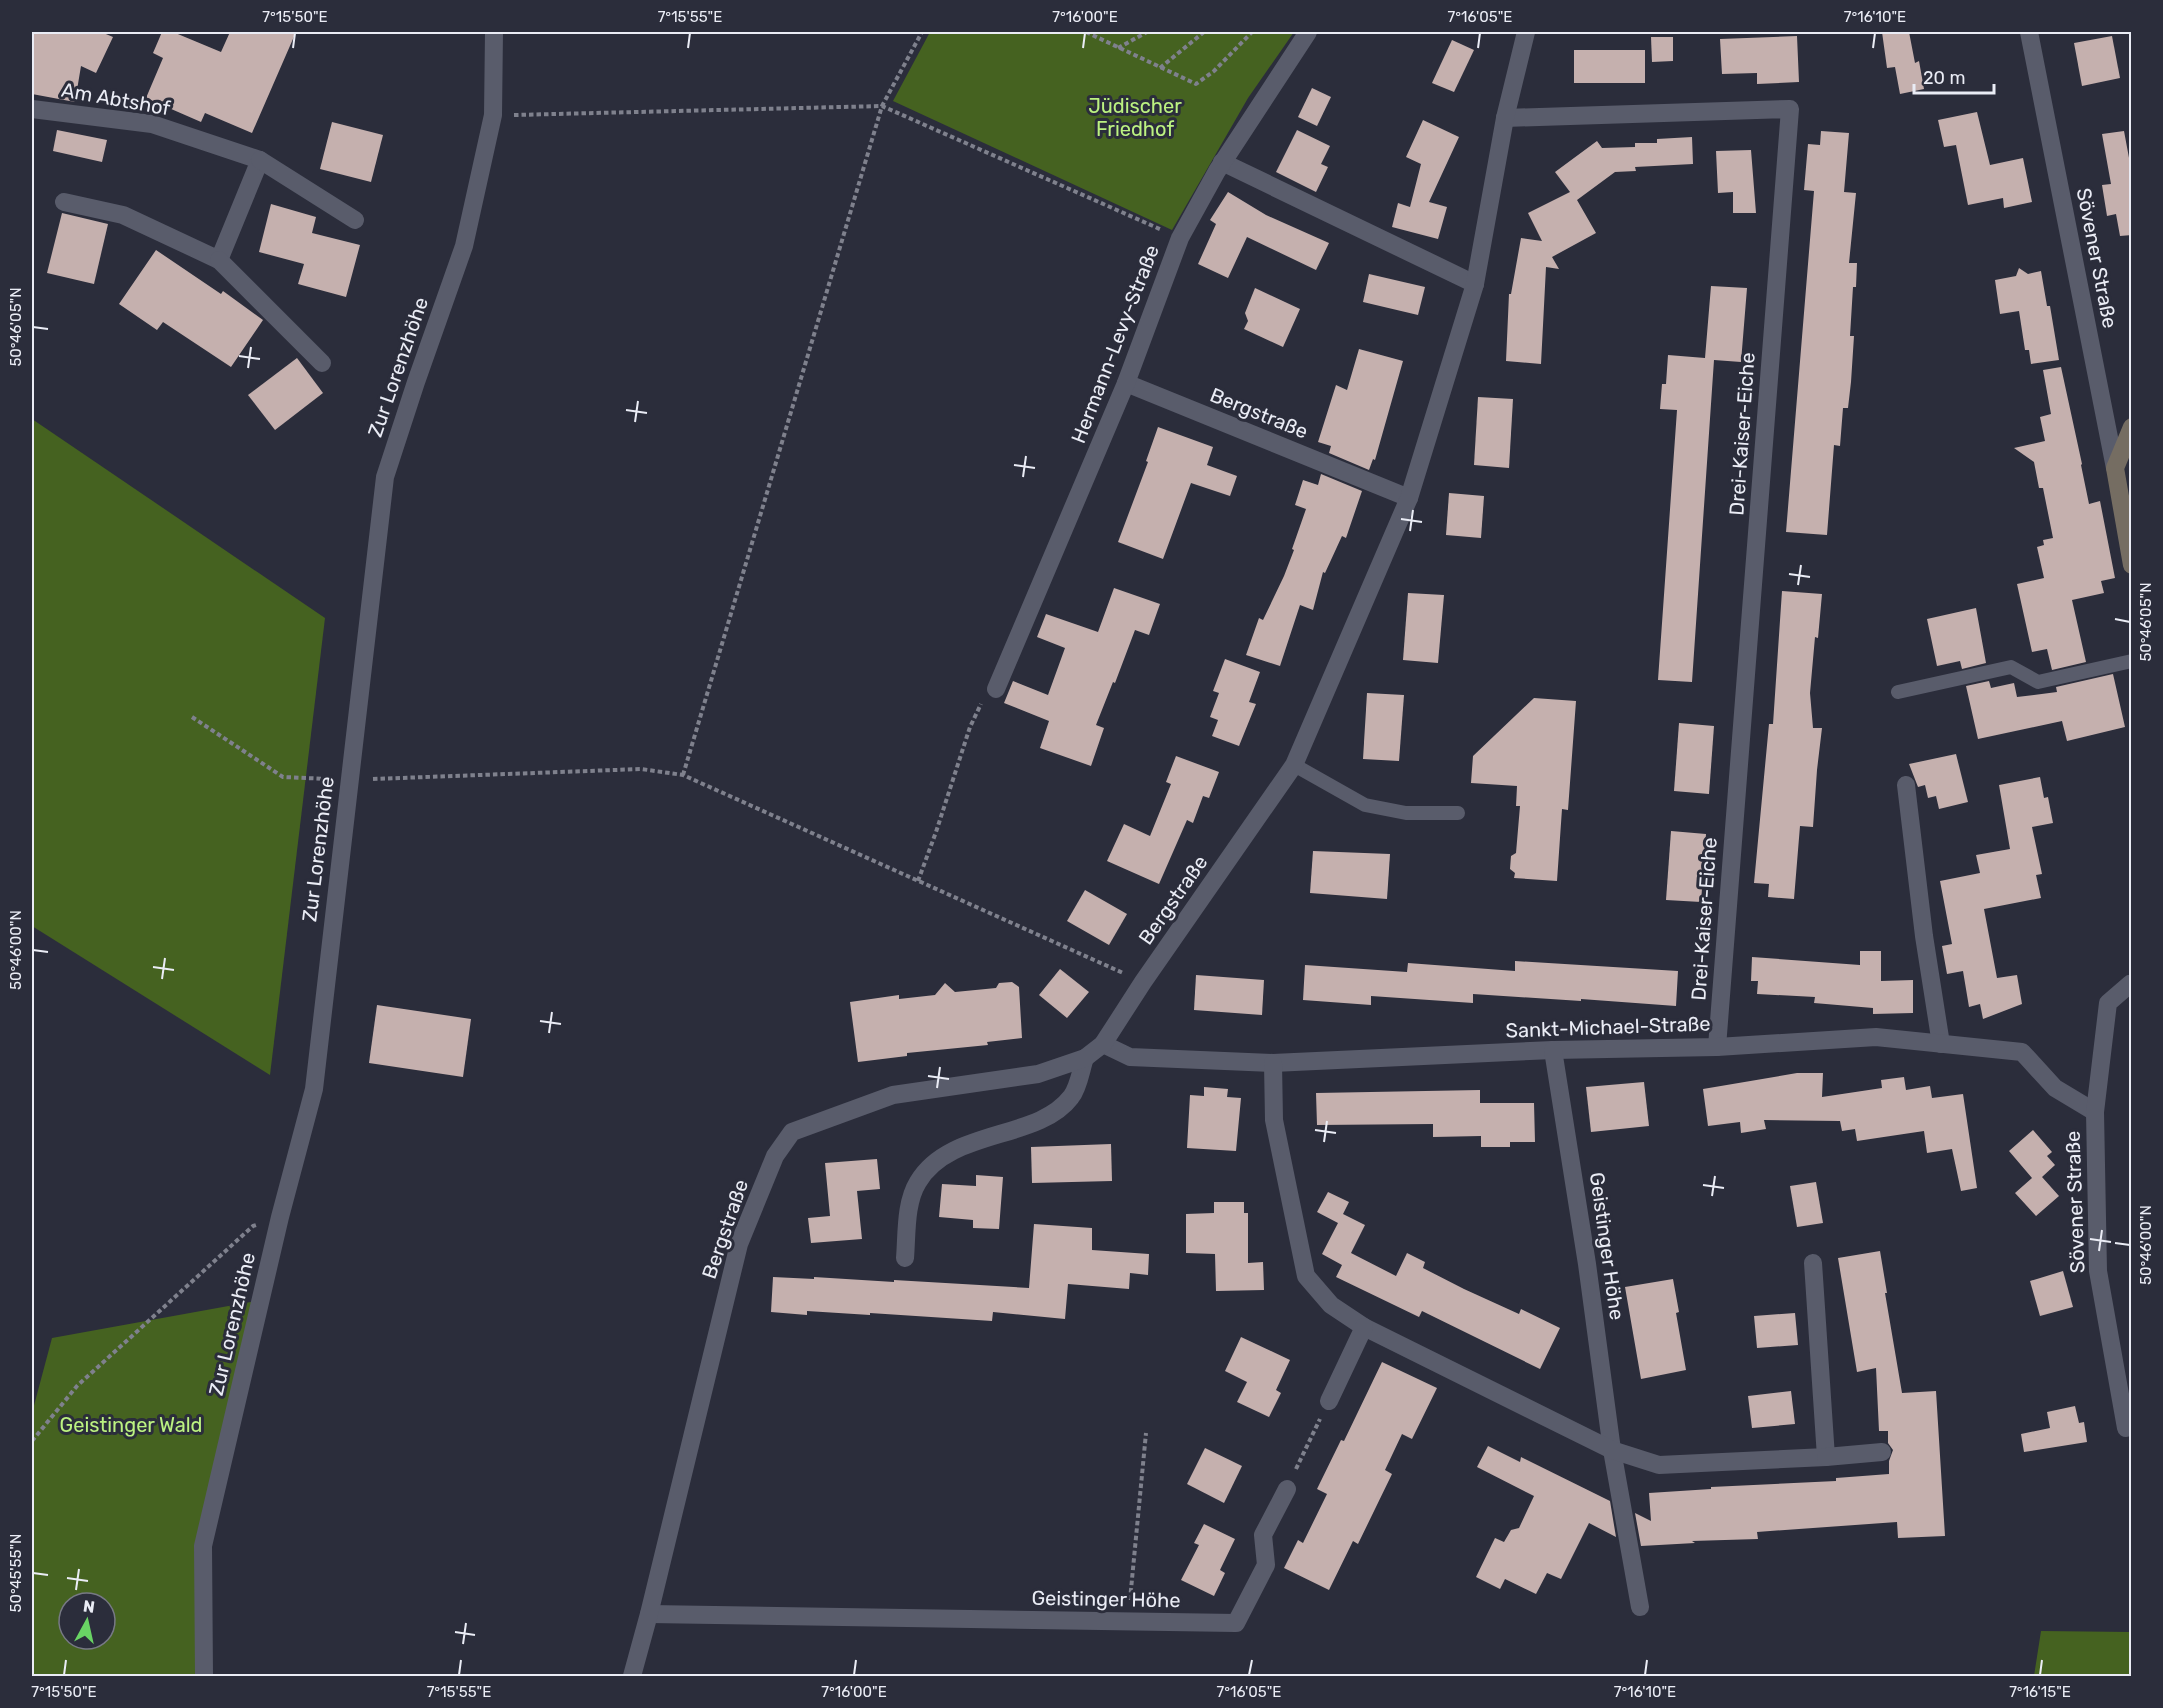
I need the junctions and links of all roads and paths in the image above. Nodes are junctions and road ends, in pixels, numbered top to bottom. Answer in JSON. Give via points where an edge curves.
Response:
{"nodes":[{"id":1,"x":494,"y":32,"type":"edge"},
{"id":2,"x":922,"y":32,"type":"edge"},
{"id":3,"x":1086,"y":32,"type":"edge"},
{"id":4,"x":1147,"y":32,"type":"edge"},
{"id":5,"x":1204,"y":32,"type":"edge"},
{"id":6,"x":1252,"y":32,"type":"edge"},
{"id":7,"x":1308,"y":32,"type":"edge"},
{"id":8,"x":1526,"y":32,"type":"edge"},
{"id":9,"x":2029,"y":32,"type":"edge"},
{"id":10,"x":1118,"y":48,"type":"junction"},
{"id":11,"x":1160,"y":68,"type":"junction"},
{"id":12,"x":882,"y":106,"type":"junction"},
{"id":13,"x":32,"y":109,"type":"edge"},
{"id":14,"x":493,"y":115,"type":"junction"},
{"id":15,"x":1505,"y":118,"type":"junction"},
{"id":16,"x":260,"y":160,"type":"junction"},
{"id":17,"x":1222,"y":162,"type":"junction"},
{"id":18,"x":64,"y":202,"type":"dead end"},
{"id":19,"x":355,"y":220,"type":"dead end"},
{"id":20,"x":1180,"y":238,"type":"junction"},
{"id":21,"x":219,"y":260,"type":"junction"},
{"id":22,"x":1475,"y":284,"type":"junction"},
{"id":23,"x":322,"y":363,"type":"dead end"},
{"id":24,"x":1126,"y":383,"type":"junction"},
{"id":25,"x":2132,"y":427,"type":"edge"},
{"id":26,"x":2115,"y":468,"type":"junction"},
{"id":27,"x":1408,"y":498,"type":"junction"},
{"id":28,"x":2132,"y":565,"type":"edge"},
{"id":29,"x":2132,"y":661,"type":"edge"},
{"id":30,"x":996,"y":689,"type":"joint"},
{"id":31,"x":1898,"y":692,"type":"dead end"},
{"id":32,"x":192,"y":717,"type":"dead end"},
{"id":33,"x":1294,"y":765,"type":"junction"},
{"id":34,"x":683,"y":775,"type":"junction"},
{"id":35,"x":350,"y":779,"type":"junction"},
{"id":36,"x":1906,"y":784,"type":"dead end"},
{"id":37,"x":1458,"y":813,"type":"dead end"},
{"id":38,"x":918,"y":881,"type":"junction"},
{"id":39,"x":1143,"y":982,"type":"junction"},
{"id":40,"x":2132,"y":985,"type":"edge"},
{"id":41,"x":1103,"y":1044,"type":"junction"},
{"id":42,"x":1941,"y":1044,"type":"junction"},
{"id":43,"x":1717,"y":1047,"type":"junction"},
{"id":44,"x":1553,"y":1050,"type":"junction"},
{"id":45,"x":1084,"y":1058,"type":"junction"},
{"id":46,"x":1273,"y":1064,"type":"junction"},
{"id":47,"x":2095,"y":1112,"type":"junction"},
{"id":48,"x":280,"y":1217,"type":"junction"},
{"id":49,"x":905,"y":1258,"type":"dead end"},
{"id":50,"x":1813,"y":1263,"type":"dead end"},
{"id":51,"x":1364,"y":1327,"type":"junction"},
{"id":52,"x":1329,"y":1401,"type":"joint"},
{"id":53,"x":2126,"y":1428,"type":"dead end"},
{"id":54,"x":1146,"y":1433,"type":"dead end"},
{"id":55,"x":32,"y":1441,"type":"edge"},
{"id":56,"x":1612,"y":1450,"type":"junction"},
{"id":57,"x":1882,"y":1452,"type":"dead end"},
{"id":58,"x":1826,"y":1456,"type":"junction"},
{"id":59,"x":1287,"y":1489,"type":"joint"},
{"id":60,"x":1640,"y":1607,"type":"dead end"},
{"id":61,"x":649,"y":1614,"type":"junction"},
{"id":62,"x":1128,"y":1622,"type":"junction"},
{"id":63,"x":204,"y":1677,"type":"edge"},
{"id":64,"x":632,"y":1677,"type":"edge"}],
"edges":[{"from":1,"to":14,"type":"street","name":"Zur Lorenzhöhe"},
{"from":2,"to":12,"type":"path"},
{"from":3,"to":10,"type":"path"},
{"from":4,"to":10,"type":"path"},
{"from":5,"to":11,"type":"path"},
{"from":6,"to":11,"type":"path","via":[[1196,84]]},
{"from":7,"to":17,"type":"street","name":"Hermann-Levy-Straße"},
{"from":8,"to":15,"type":"street","name":"Bergstraße"},
{"from":9,"to":26,"type":"street","name":"Sövener Straße"},
{"from":10,"to":11,"type":"path"},
{"from":12,"to":14,"type":"path"},
{"from":12,"to":20,"type":"path"},
{"from":12,"to":34,"type":"path"},
{"from":13,"to":16,"type":"street","name":"Am Abtshof","via":[[152,124]]},
{"from":14,"to":35,"type":"street","name":"Zur Lorenzhöhe","via":[[464,246],[386,477]]},
{"from":15,"to":22,"type":"street","name":"Bergstraße"},
{"from":15,"to":43,"type":"street","name":"Drei-Kaiser-Eiche","via":[[1790,109]]},
{"from":16,"to":19,"type":"street","name":"Am Abtshof"},
{"from":16,"to":21,"type":"street"},
{"from":17,"to":20,"type":"street","name":"Hermann-Levy-Straße"},
{"from":17,"to":22,"type":"street"},
{"from":18,"to":21,"type":"street","via":[[123,215]]},
{"from":20,"to":24,"type":"street","name":"Hermann-Levy-Straße"},
{"from":21,"to":23,"type":"street"},
{"from":22,"to":27,"type":"street","name":"Bergstraße"},
{"from":24,"to":27,"type":"street","name":"Bergstraße"},
{"from":24,"to":30,"type":"street","name":"Hermann-Levy-Straße"},
{"from":25,"to":26,"type":"main road"},
{"from":26,"to":28,"type":"main road","name":"Sövener Straße"},
{"from":27,"to":33,"type":"street","name":"Bergstraße"},
{"from":29,"to":31,"type":"lane","via":[[2038,682],[2011,667]]},
{"from":30,"to":38,"type":"path","via":[[983,698],[970,727]]},
{"from":32,"to":35,"type":"path","via":[[284,777]]},
{"from":33,"to":37,"type":"lane","via":[[1365,804],[1406,813]]},
{"from":33,"to":39,"type":"street","name":"Bergstraße"},
{"from":34,"to":35,"type":"path","via":[[640,769]]},
{"from":34,"to":38,"type":"path"},
{"from":35,"to":48,"type":"street","name":"Zur Lorenzhöhe","via":[[314,1089]]},
{"from":36,"to":42,"type":"street"},
{"from":38,"to":39,"type":"path"},
{"from":39,"to":41,"type":"street","name":"Bergstraße"},
{"from":40,"to":47,"type":"street","name":"Sövener Straße","via":[[2108,1003]]},
{"from":41,"to":45,"type":"street","name":"Bergstraße"},
{"from":41,"to":46,"type":"street","name":"Sankt-Michael-Straße","via":[[1130,1057]]},
{"from":42,"to":43,"type":"street","name":"Sankt-Michael-Straße","via":[[1876,1037]]},
{"from":42,"to":47,"type":"street","name":"Sankt-Michael-Straße","via":[[2022,1052],[2055,1088]]},
{"from":43,"to":44,"type":"street","name":"Sankt-Michael-Straße"},
{"from":44,"to":46,"type":"street","name":"Sankt-Michael-Straße"},
{"from":44,"to":56,"type":"street","name":"Geistinger Höhe"},
{"from":45,"to":49,"type":"street","via":[[1073,1095],[1058,1111],[939,1159],[918,1182],[909,1207]]},
{"from":45,"to":61,"type":"street","name":"Bergstraße","via":[[1038,1074],[893,1095],[792,1132],[775,1156],[739,1244]]},
{"from":46,"to":51,"type":"street","via":[[1274,1120],[1306,1276],[1331,1305]]},
{"from":47,"to":53,"type":"street","name":"Sövener Straße","via":[[2098,1271]]},
{"from":48,"to":55,"type":"path","via":[[253,1226],[244,1234],[77,1386]]},
{"from":48,"to":63,"type":"street","name":"Zur Lorenzhöhe","via":[[203,1546]]},
{"from":50,"to":58,"type":"street"},
{"from":51,"to":52,"type":"street"},
{"from":51,"to":56,"type":"street"},
{"from":52,"to":59,"type":"path"},
{"from":54,"to":62,"type":"path"},
{"from":56,"to":58,"type":"street","via":[[1659,1465]]},
{"from":56,"to":60,"type":"street","name":"Geistinger Höhe"},
{"from":57,"to":58,"type":"street"},
{"from":59,"to":62,"type":"street","name":"Geistinger Höhe","via":[[1263,1535],[1266,1564],[1236,1623]]},
{"from":61,"to":62,"type":"street","name":"Geistinger Höhe"},
{"from":61,"to":64,"type":"street","name":"Bergstraße"}]}
